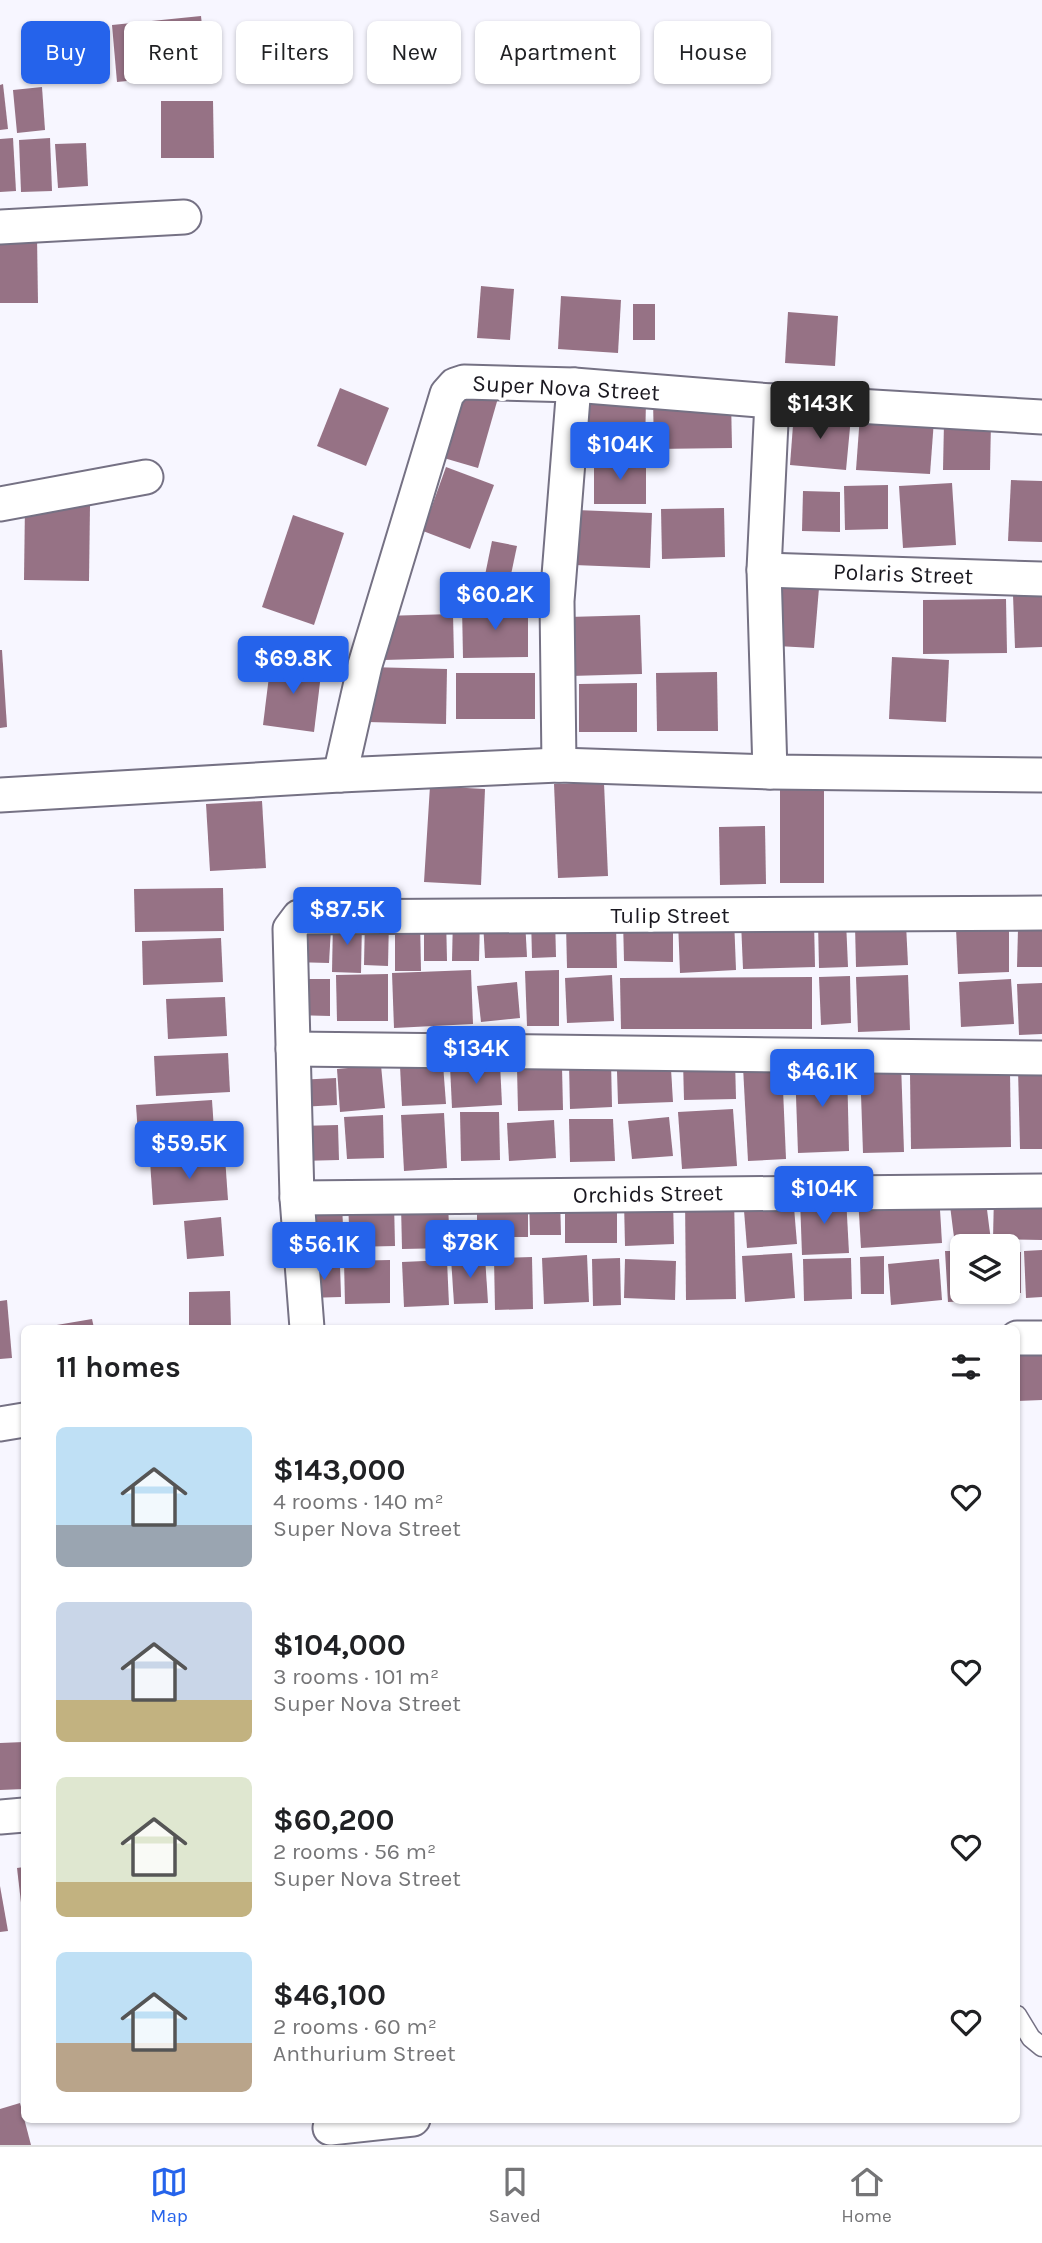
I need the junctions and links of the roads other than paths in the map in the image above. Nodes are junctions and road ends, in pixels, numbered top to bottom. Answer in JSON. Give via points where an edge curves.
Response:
{"nodes":[{"id":1,"x":184,"y":217,"type":"dead end"},
{"id":2,"x":0,"y":227,"type":"edge"},
{"id":3,"x":574,"y":385,"type":"junction"},
{"id":4,"x":772,"y":401,"type":"junction"},
{"id":5,"x":1042,"y":417,"type":"edge"},
{"id":6,"x":146,"y":477,"type":"dead end"},
{"id":7,"x":0,"y":504,"type":"edge"},
{"id":8,"x":764,"y":570,"type":"junction"},
{"id":9,"x":1042,"y":579,"type":"edge"},
{"id":10,"x":559,"y":765,"type":"junction"},
{"id":11,"x":770,"y":772,"type":"junction"},
{"id":12,"x":340,"y":775,"type":"junction"},
{"id":13,"x":1042,"y":775,"type":"edge"},
{"id":14,"x":0,"y":795,"type":"edge"},
{"id":15,"x":1042,"y":913,"type":"edge"},
{"id":16,"x":293,"y":1049,"type":"junction"},
{"id":17,"x":1042,"y":1058,"type":"edge"},
{"id":18,"x":1042,"y":1191,"type":"edge"},
{"id":19,"x":297,"y":1198,"type":"junction"},
{"id":20,"x":307,"y":1325,"type":"edge"},
{"id":21,"x":1020,"y":1338,"type":"edge"},
{"id":22,"x":1042,"y":1338,"type":"edge"},
{"id":23,"x":21,"y":1420,"type":"edge"},
{"id":24,"x":0,"y":1424,"type":"edge"},
{"id":25,"x":21,"y":1815,"type":"edge"},
{"id":26,"x":0,"y":1817,"type":"edge"},
{"id":27,"x":1020,"y":2020,"type":"edge"},
{"id":28,"x":1042,"y":2047,"type":"edge"},
{"id":29,"x":385,"y":2123,"type":"edge"},
{"id":30,"x":330,"y":2131,"type":"edge"}],
"edges":[{"from":1,"to":2,"type":"street"},
{"from":3,"to":4,"type":"street","name":"Super Nova Street"},
{"from":3,"to":10,"type":"street","via":[[557,601]]},
{"from":3,"to":12,"type":"street","name":"Super Nova Street","via":[[464,382],[447,394],[365,665]]},
{"from":4,"to":5,"type":"street","name":"Super Nova Street"},
{"from":4,"to":8,"type":"street"},
{"from":6,"to":7,"type":"street"},
{"from":8,"to":9,"type":"street","name":"Polaris Street"},
{"from":8,"to":11,"type":"street"},
{"from":10,"to":11,"type":"street"},
{"from":10,"to":12,"type":"street"},
{"from":11,"to":13,"type":"street"},
{"from":12,"to":14,"type":"street"},
{"from":15,"to":16,"type":"street","name":"Tulip Street","via":[[299,917],[290,929]]},
{"from":16,"to":17,"type":"street"},
{"from":16,"to":19,"type":"street"},
{"from":18,"to":19,"type":"street","name":"Orchids Street"},
{"from":19,"to":20,"type":"street"},
{"from":21,"to":22,"type":"street"},
{"from":23,"to":24,"type":"street"},
{"from":25,"to":26,"type":"street"},
{"from":27,"to":28,"type":"lane"},
{"from":29,"to":30,"type":"street"}]}
